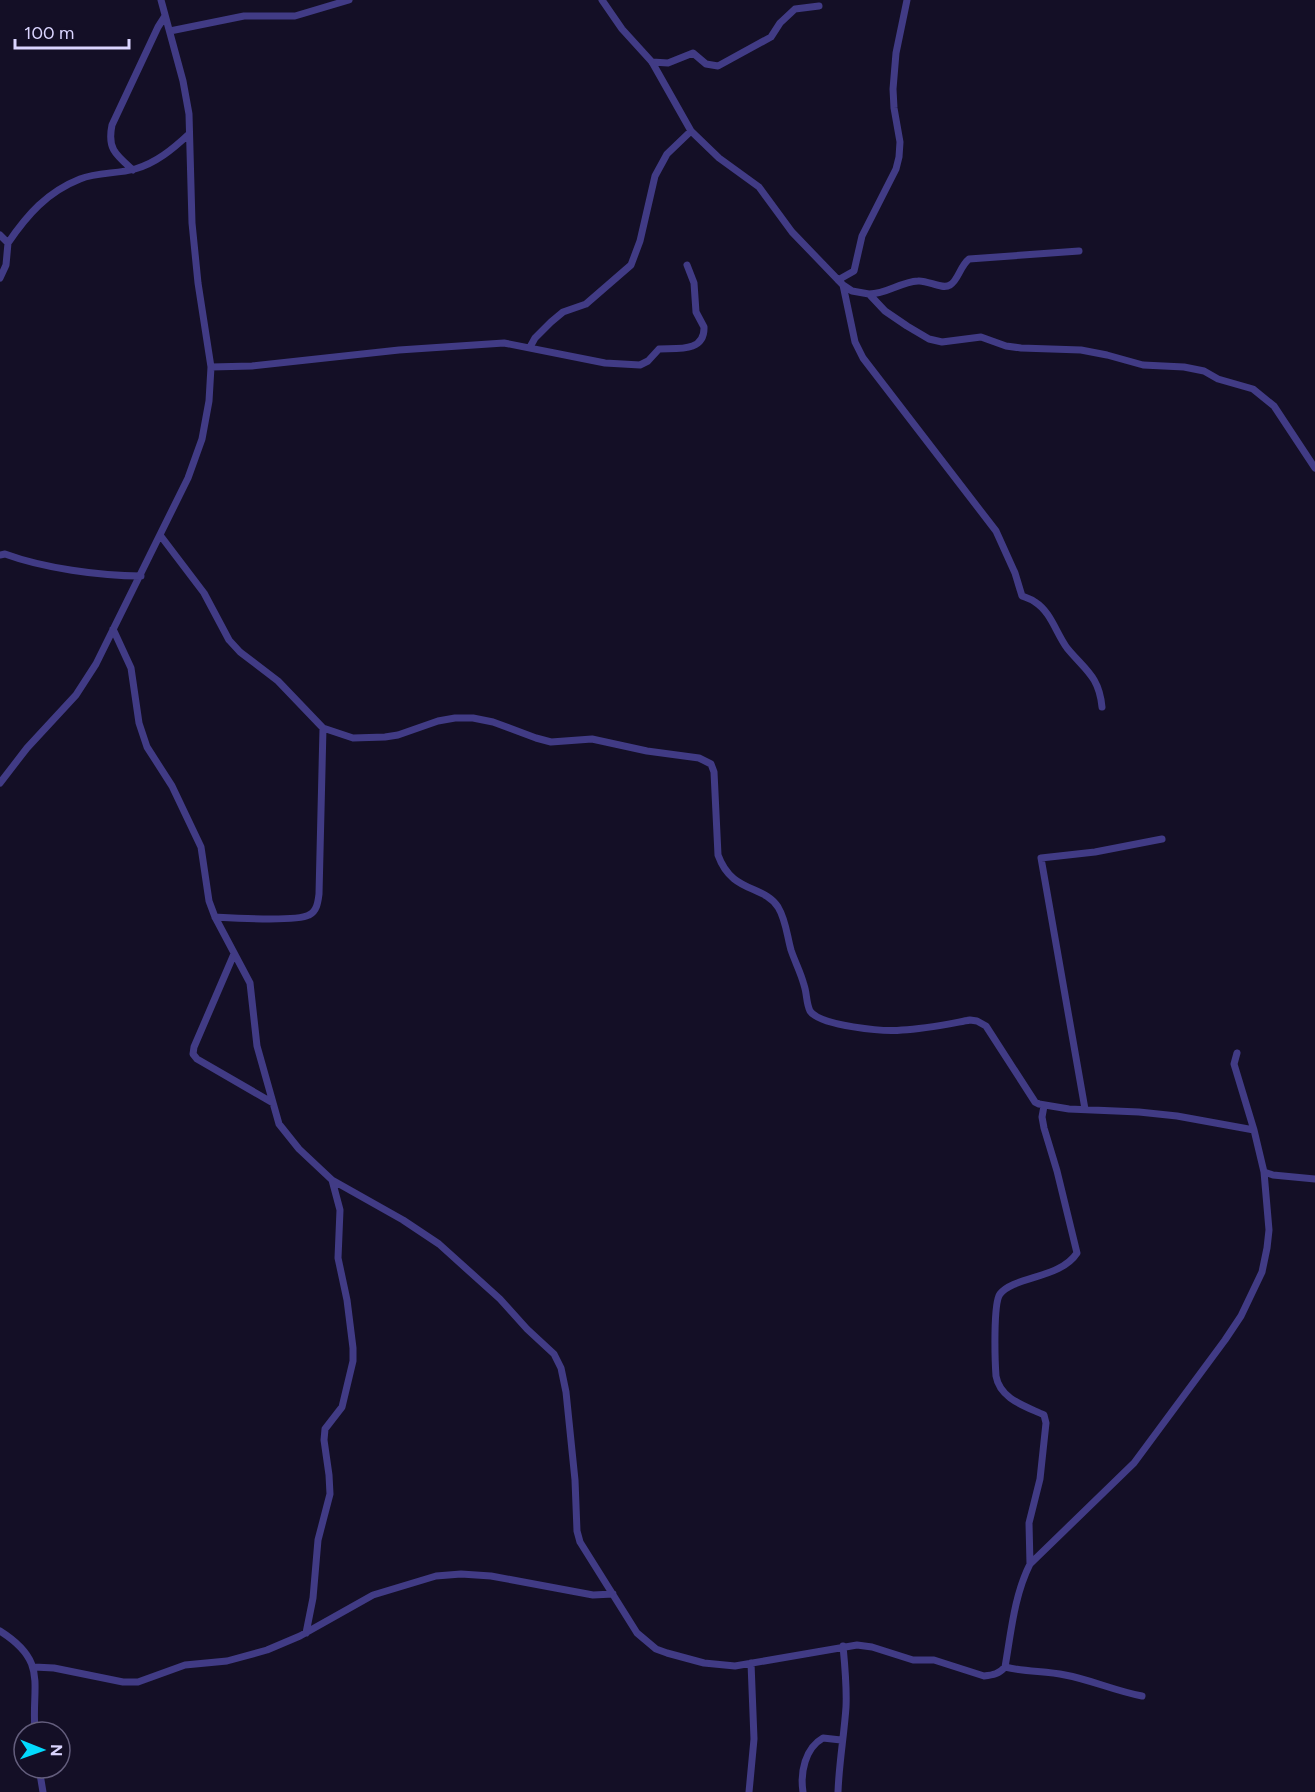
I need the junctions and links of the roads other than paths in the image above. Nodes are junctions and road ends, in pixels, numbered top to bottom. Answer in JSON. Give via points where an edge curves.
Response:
{"nodes":[{"id":1,"x":161,"y":0,"type":"edge"},
{"id":2,"x":349,"y":0,"type":"edge"},
{"id":3,"x":602,"y":0,"type":"edge"},
{"id":4,"x":907,"y":0,"type":"edge"},
{"id":5,"x":819,"y":6,"type":"dead end"},
{"id":6,"x":165,"y":16,"type":"junction"},
{"id":7,"x":170,"y":31,"type":"junction"},
{"id":8,"x":652,"y":62,"type":"junction"},
{"id":9,"x":691,"y":131,"type":"junction"},
{"id":10,"x":189,"y":134,"type":"junction"},
{"id":11,"x":133,"y":170,"type":"junction"},
{"id":12,"x":0,"y":235,"type":"edge"},
{"id":13,"x":8,"y":243,"type":"junction"},
{"id":14,"x":1079,"y":251,"type":"dead end"},
{"id":15,"x":687,"y":265,"type":"dead end"},
{"id":16,"x":0,"y":278,"type":"edge"},
{"id":17,"x":841,"y":282,"type":"junction"},
{"id":18,"x":869,"y":294,"type":"junction"},
{"id":19,"x":530,"y":347,"type":"junction"},
{"id":20,"x":211,"y":367,"type":"junction"},
{"id":21,"x":1315,"y":468,"type":"edge"},
{"id":22,"x":160,"y":535,"type":"junction"},
{"id":23,"x":2,"y":553,"type":"edge"},
{"id":24,"x":141,"y":576,"type":"junction"},
{"id":25,"x":113,"y":629,"type":"junction"},
{"id":26,"x":1102,"y":707,"type":"dead end"},
{"id":27,"x":323,"y":728,"type":"junction"},
{"id":28,"x":0,"y":783,"type":"edge"},
{"id":29,"x":1162,"y":839,"type":"dead end"},
{"id":30,"x":215,"y":917,"type":"junction"},
{"id":31,"x":234,"y":954,"type":"junction"},
{"id":32,"x":1237,"y":1053,"type":"dead end"},
{"id":33,"x":273,"y":1103,"type":"junction"},
{"id":34,"x":1044,"y":1106,"type":"junction"},
{"id":35,"x":1085,"y":1109,"type":"junction"},
{"id":36,"x":1254,"y":1130,"type":"junction"},
{"id":37,"x":1264,"y":1172,"type":"junction"},
{"id":38,"x":1315,"y":1179,"type":"edge"},
{"id":39,"x":332,"y":1180,"type":"junction"},
{"id":40,"x":1030,"y":1564,"type":"junction"},
{"id":41,"x":613,"y":1594,"type":"junction"},
{"id":42,"x":0,"y":1631,"type":"edge"},
{"id":43,"x":306,"y":1633,"type":"junction"},
{"id":44,"x":843,"y":1646,"type":"junction"},
{"id":45,"x":751,"y":1663,"type":"junction"},
{"id":46,"x":34,"y":1667,"type":"junction"},
{"id":47,"x":1005,"y":1667,"type":"junction"},
{"id":48,"x":1142,"y":1696,"type":"dead end"},
{"id":49,"x":35,"y":1720,"type":"edge"},
{"id":50,"x":841,"y":1740,"type":"junction"},
{"id":51,"x":749,"y":1792,"type":"edge"},
{"id":52,"x":803,"y":1792,"type":"edge"},
{"id":53,"x":838,"y":1792,"type":"edge"}],
"edges":[{"from":1,"to":6,"type":"street"},
{"from":2,"to":7,"type":"street","via":[[295,16],[244,16]]},
{"from":3,"to":8,"type":"street"},
{"from":4,"to":17,"type":"street","via":[[893,89],[900,142],[896,170],[862,236],[854,272]]},
{"from":5,"to":8,"type":"street","via":[[795,9],[771,37],[718,66],[706,64],[693,53],[668,63]]},
{"from":6,"to":7,"type":"street"},
{"from":6,"to":11,"type":"street","via":[[112,125],[111,147]]},
{"from":7,"to":10,"type":"street","via":[[183,81]]},
{"from":8,"to":9,"type":"street"},
{"from":9,"to":17,"type":"street","via":[[719,158],[759,187],[792,232]]},
{"from":9,"to":19,"type":"street","via":[[667,154],[655,176],[631,265],[586,304],[563,312]]},
{"from":10,"to":11,"type":"street","via":[[172,150]]},
{"from":10,"to":20,"type":"street","via":[[192,223]]},
{"from":11,"to":13,"type":"street","via":[[81,178],[55,192],[40,202]]},
{"from":12,"to":13,"type":"street"},
{"from":13,"to":16,"type":"street"},
{"from":14,"to":18,"type":"street","via":[[969,259],[962,264],[952,285],[909,282]]},
{"from":15,"to":19,"type":"street","via":[[694,283],[696,312],[704,327],[702,339],[693,346],[658,349],[640,365],[605,363]]},
{"from":17,"to":18,"type":"street","via":[[852,291]]},
{"from":17,"to":26,"type":"street","via":[[855,342],[863,358],[996,531],[1022,596],[1046,611],[1068,648],[1088,669],[1096,682]]},
{"from":18,"to":21,"type":"street","via":[[885,311],[929,339],[942,342],[981,337],[1005,346],[1081,350],[1143,365],[1184,367],[1253,389],[1274,406]]},
{"from":19,"to":20,"type":"street","via":[[504,343],[454,345]]},
{"from":20,"to":22,"type":"street","via":[[202,440]]},
{"from":22,"to":24,"type":"street"},
{"from":22,"to":27,"type":"street","via":[[204,593],[229,640],[278,681]]},
{"from":23,"to":24,"type":"street","via":[[36,564]]},
{"from":24,"to":25,"type":"street"},
{"from":25,"to":28,"type":"street","via":[[76,695]]},
{"from":25,"to":30,"type":"street","via":[[131,668],[139,723],[147,747],[172,786],[201,847]]},
{"from":27,"to":30,"type":"street","via":[[319,894],[315,909],[301,917]]},
{"from":27,"to":34,"type":"street","via":[[353,738],[385,737],[438,721],[472,718],[551,741],[592,739],[647,752],[699,758],[711,764],[721,864],[729,876],[767,897],[784,918],[811,1012],[828,1022],[900,1031],[977,1021],[986,1026],[1035,1102]]},
{"from":29,"to":35,"type":"street","via":[[1041,858]]},
{"from":30,"to":31,"type":"street"},
{"from":31,"to":33,"type":"street","via":[[250,983],[255,1034]]},
{"from":31,"to":33,"type":"street","via":[[193,1054]]},
{"from":32,"to":36,"type":"street","via":[[1234,1064]]},
{"from":33,"to":39,"type":"street","via":[[279,1124],[289,1138]]},
{"from":34,"to":35,"type":"street"},
{"from":34,"to":40,"type":"street","via":[[1044,1128],[1077,1253],[1053,1272],[1008,1288],[1000,1294],[997,1306],[998,1387],[1007,1396],[1044,1415],[1046,1423],[1040,1479],[1029,1523]]},
{"from":35,"to":36,"type":"street","via":[[1177,1116]]},
{"from":36,"to":37,"type":"street"},
{"from":37,"to":38,"type":"street"},
{"from":37,"to":40,"type":"street","via":[[1267,1248],[1262,1272],[1241,1316],[1134,1463]]},
{"from":39,"to":41,"type":"street","via":[[439,1244],[554,1354],[566,1392],[577,1531]]},
{"from":39,"to":43,"type":"street","via":[[340,1210],[338,1258],[353,1361],[342,1407],[325,1428],[330,1494],[318,1540]]},
{"from":40,"to":47,"type":"street","via":[[1012,1623]]},
{"from":41,"to":43,"type":"street","via":[[593,1595],[491,1576],[436,1576],[373,1595]]},
{"from":41,"to":45,"type":"street","via":[[637,1633],[656,1649],[704,1663]]},
{"from":42,"to":46,"type":"street","via":[[19,1645]]},
{"from":43,"to":46,"type":"street","via":[[246,1657],[185,1665],[138,1682]]},
{"from":44,"to":45,"type":"street"},
{"from":44,"to":47,"type":"street","via":[[872,1647],[913,1660],[934,1660],[984,1676],[993,1676]]},
{"from":44,"to":50,"type":"street","via":[[847,1685]]},
{"from":45,"to":51,"type":"street","via":[[754,1739]]},
{"from":46,"to":49,"type":"street"},
{"from":47,"to":48,"type":"street","via":[[1066,1675]]},
{"from":50,"to":52,"type":"street","via":[[823,1738],[815,1743],[803,1769]]},
{"from":50,"to":53,"type":"street"}]}
